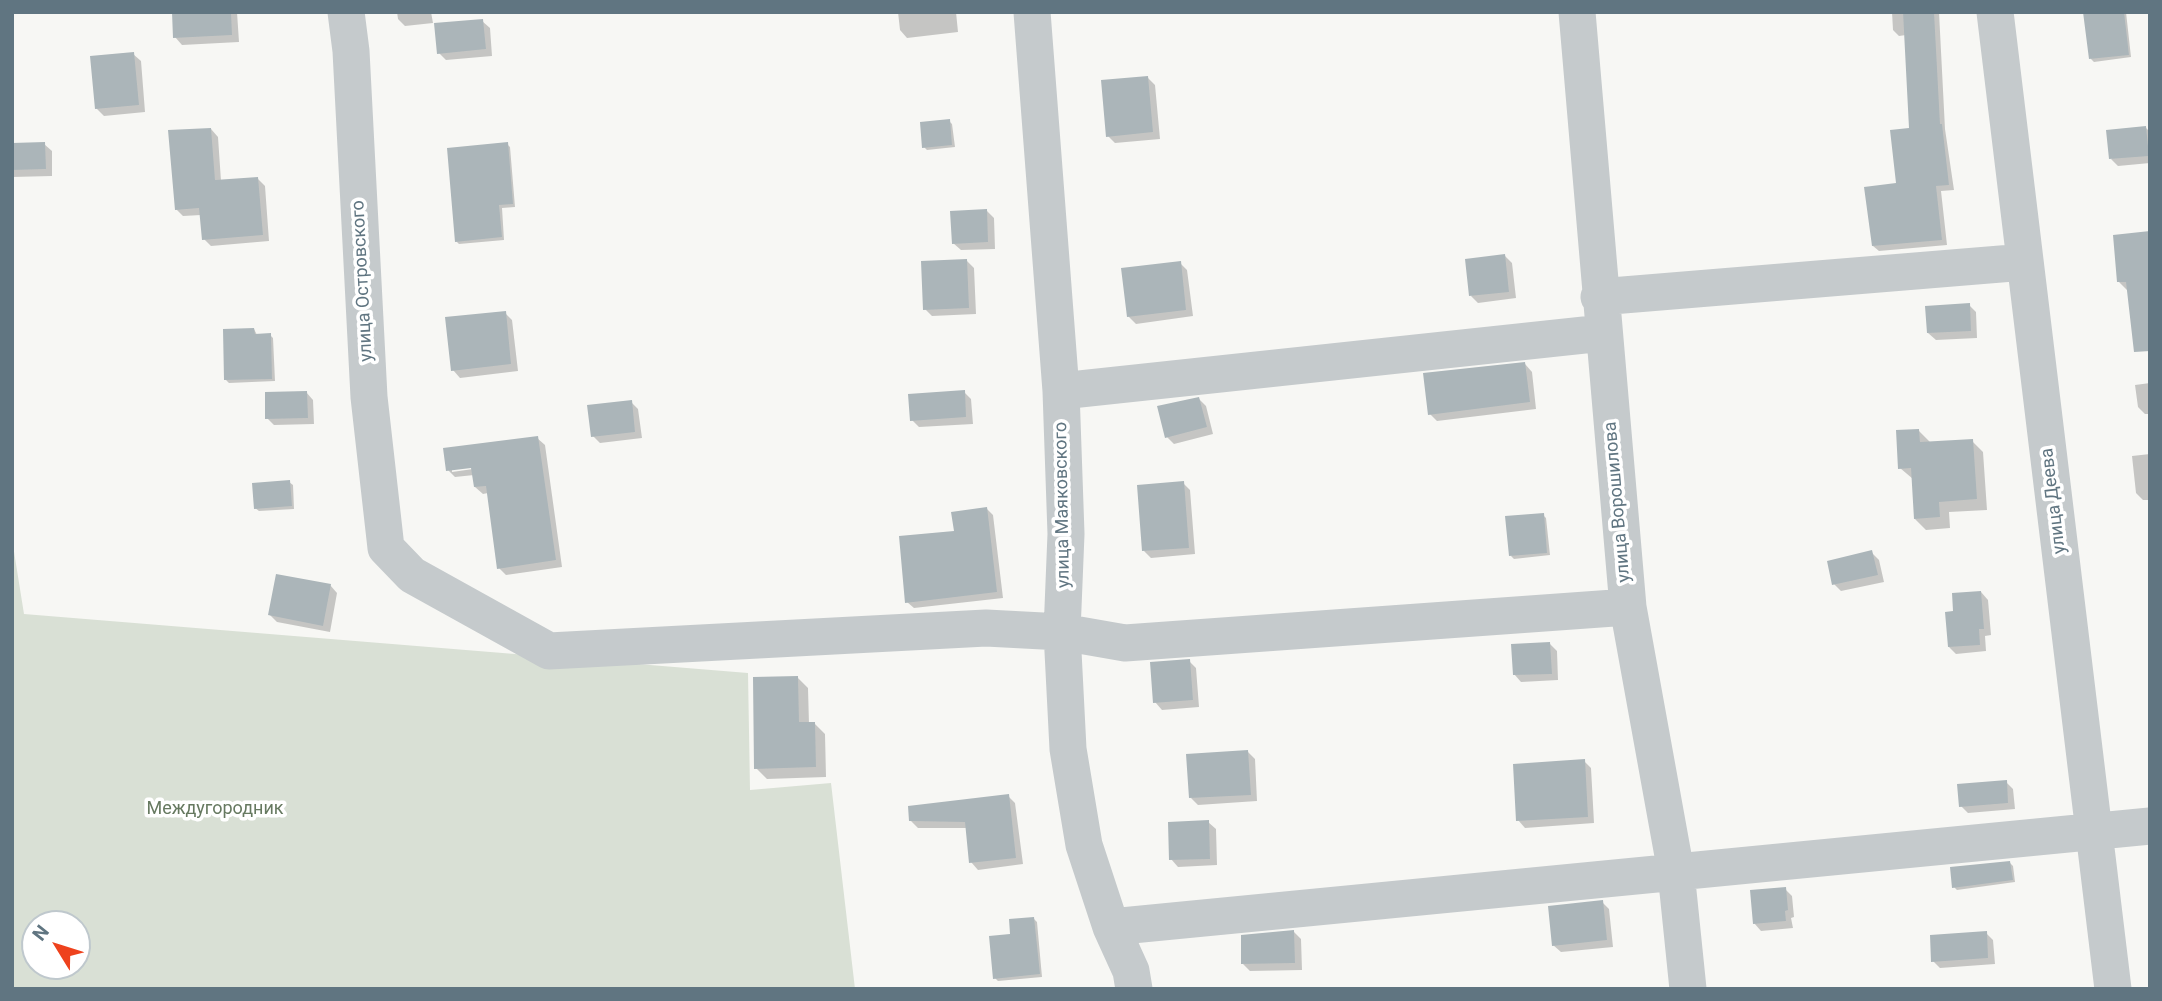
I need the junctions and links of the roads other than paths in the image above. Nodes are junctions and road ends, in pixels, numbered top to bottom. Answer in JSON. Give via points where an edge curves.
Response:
{"nodes":[{"id":1,"x":346,"y":12,"type":"edge"},
{"id":2,"x":1031,"y":12,"type":"edge"},
{"id":3,"x":1577,"y":12,"type":"edge"},
{"id":4,"x":1995,"y":12,"type":"edge"},
{"id":5,"x":2025,"y":262,"type":"junction"},
{"id":6,"x":1600,"y":297,"type":"junction"},
{"id":7,"x":1603,"y":333,"type":"junction"},
{"id":8,"x":1061,"y":391,"type":"junction"},
{"id":9,"x":1628,"y":607,"type":"junction"},
{"id":10,"x":1062,"y":632,"type":"junction"},
{"id":11,"x":2150,"y":826,"type":"edge"},
{"id":12,"x":2093,"y":831,"type":"junction"},
{"id":13,"x":1675,"y":873,"type":"junction"},
{"id":14,"x":1111,"y":927,"type":"junction"},
{"id":15,"x":1134,"y":989,"type":"edge"},
{"id":16,"x":1688,"y":989,"type":"edge"},
{"id":17,"x":2113,"y":989,"type":"edge"}],
"edges":[{"from":1,"to":10,"type":"street","name":"улица Островского","via":[[369,397],[386,548],[412,575],[549,651],[986,628]]},
{"from":2,"to":8,"type":"street","name":"улица Маяковского"},
{"from":3,"to":6,"type":"street","name":"улица Ворошилова"},
{"from":4,"to":5,"type":"street","name":"улица Деева"},
{"from":5,"to":6,"type":"street"},
{"from":5,"to":12,"type":"street","name":"улица Деева"},
{"from":6,"to":7,"type":"street","name":"улица Ворошилова"},
{"from":7,"to":8,"type":"street"},
{"from":7,"to":9,"type":"street","name":"улица Ворошилова"},
{"from":8,"to":10,"type":"street","name":"улица Маяковского","via":[[1066,534]]},
{"from":9,"to":10,"type":"street","via":[[1125,643]]},
{"from":9,"to":13,"type":"street","name":"улица Ворошилова"},
{"from":10,"to":14,"type":"street","name":"улица Маяковского","via":[[1068,749],[1084,845]]},
{"from":11,"to":12,"type":"street"},
{"from":12,"to":13,"type":"street"},
{"from":12,"to":17,"type":"street","name":"улица Деева"},
{"from":13,"to":14,"type":"street"},
{"from":13,"to":16,"type":"street","name":"улица Ворошилова"},
{"from":14,"to":15,"type":"street","name":"улица Маяковского"}]}
